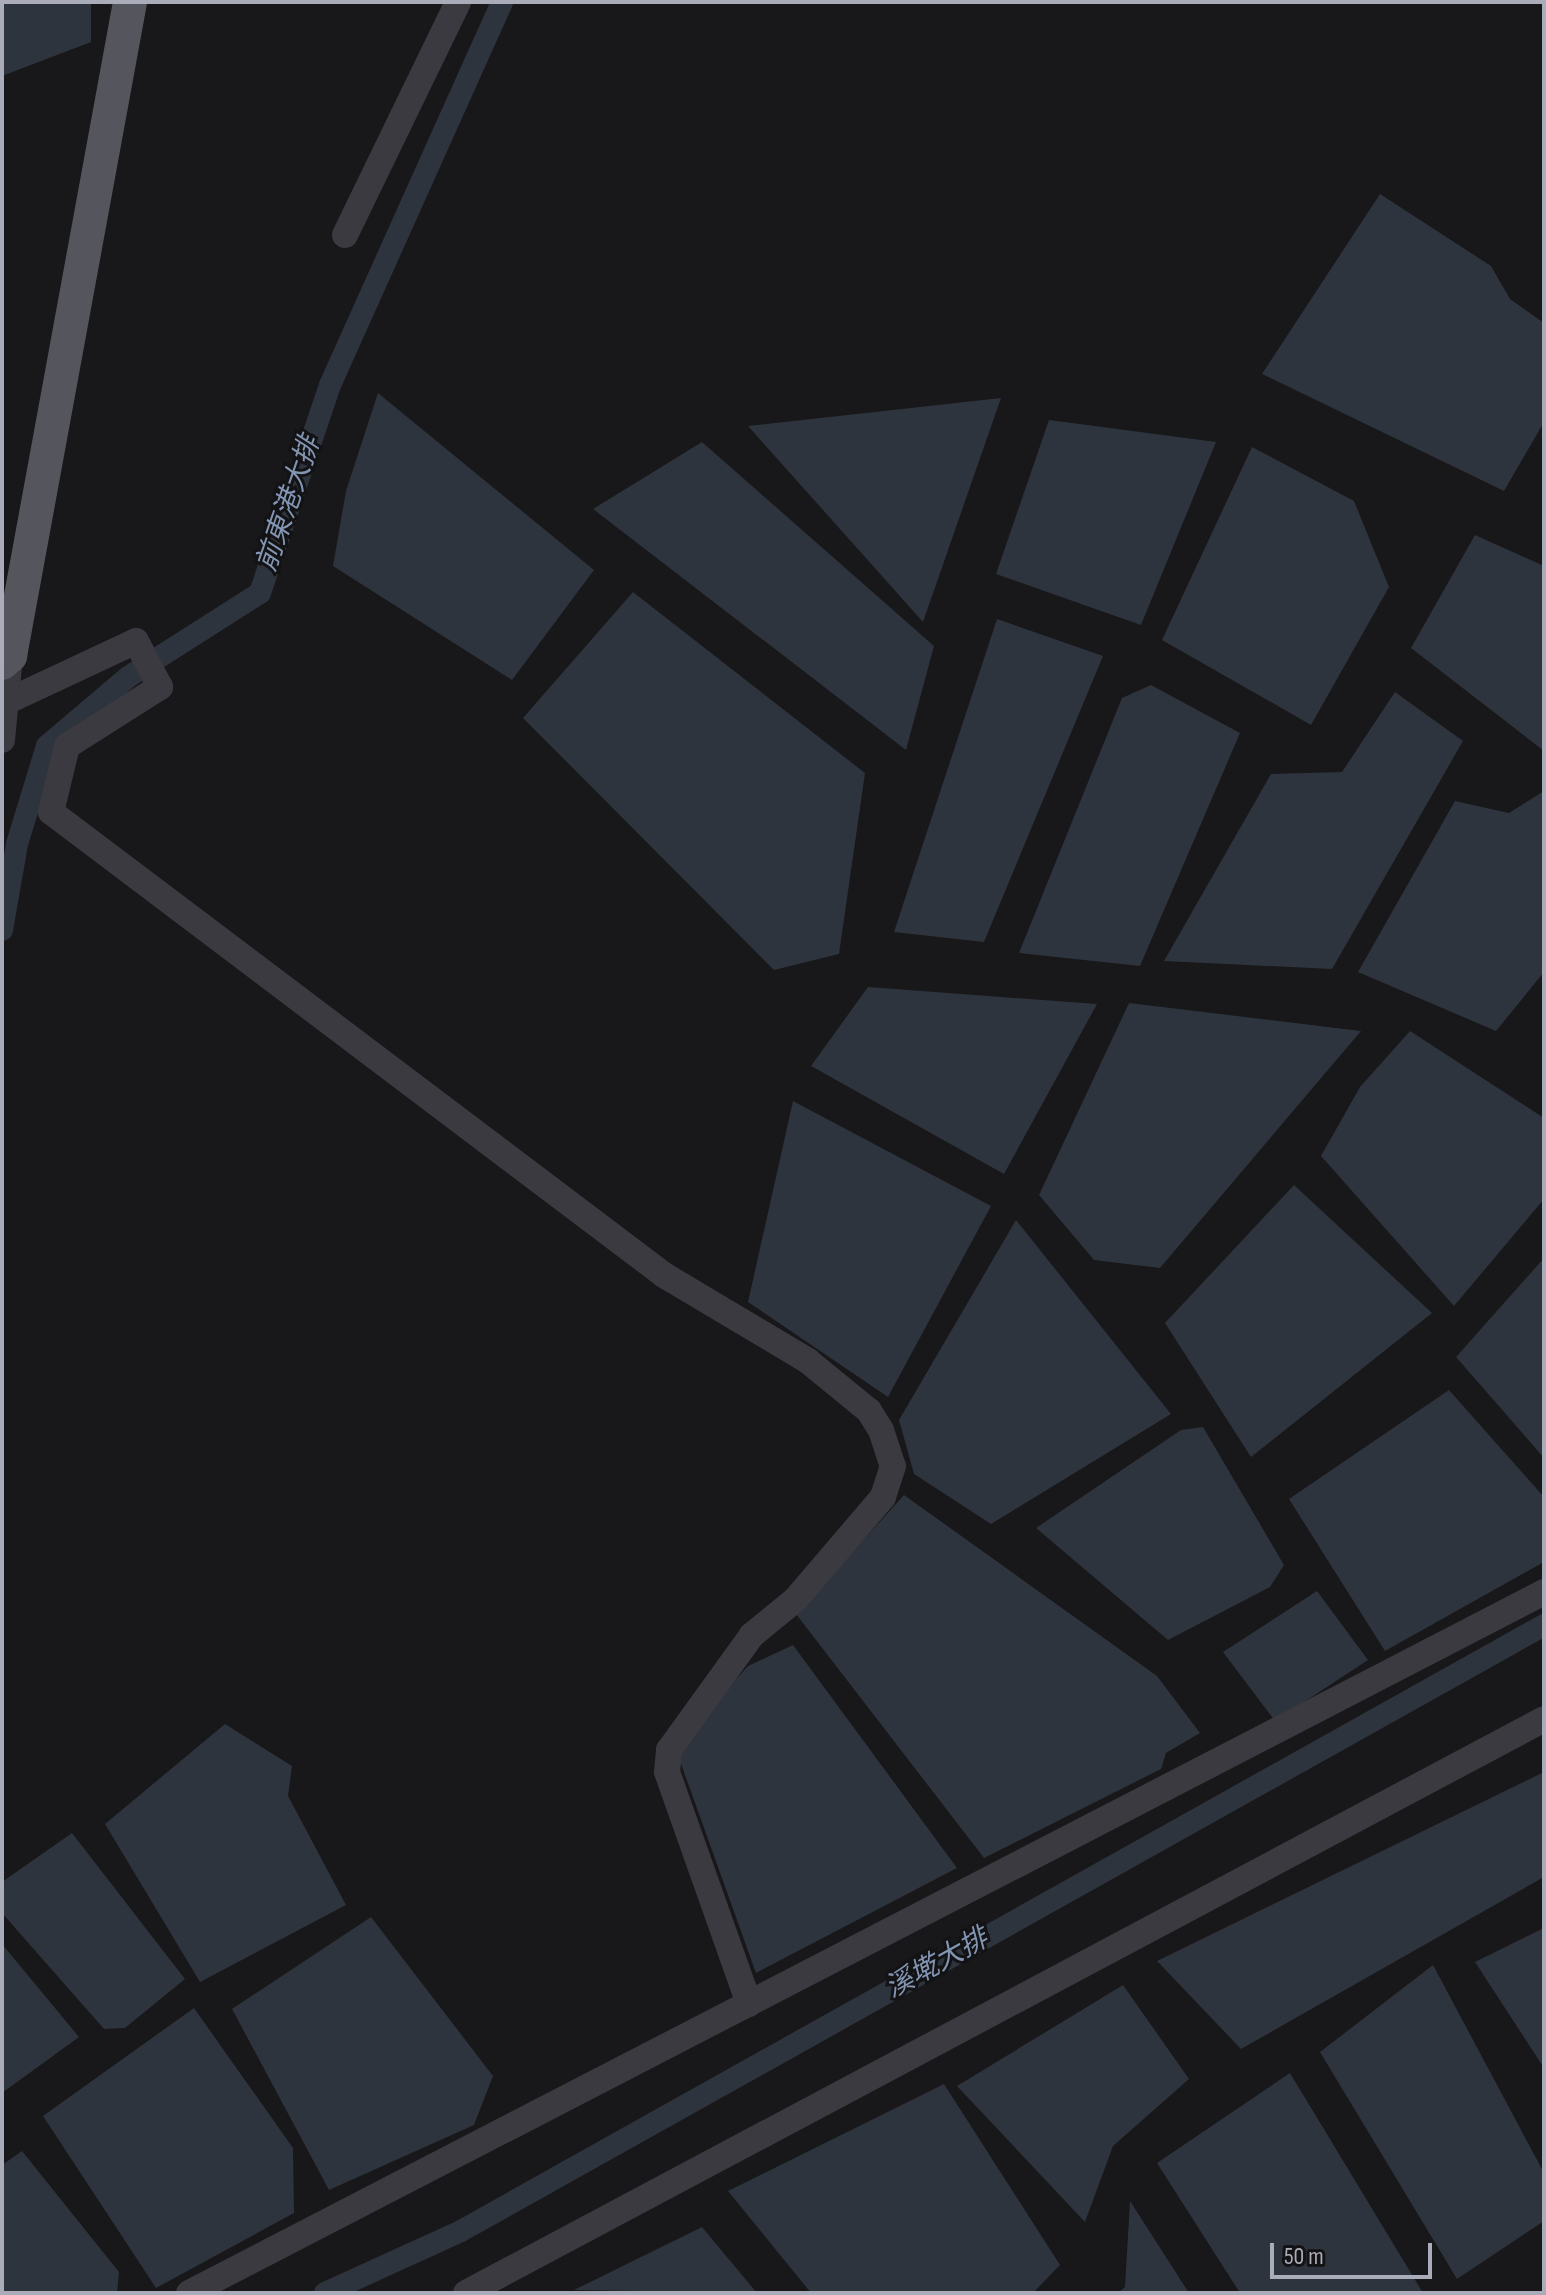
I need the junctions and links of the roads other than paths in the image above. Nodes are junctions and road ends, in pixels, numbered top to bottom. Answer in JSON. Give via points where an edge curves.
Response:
{"nodes":[{"id":1,"x":130,"y":2,"type":"edge"},
{"id":2,"x":458,"y":2,"type":"edge"},
{"id":3,"x":345,"y":235,"type":"dead end"},
{"id":4,"x":6,"y":660,"type":"edge"},
{"id":5,"x":8,"y":701,"type":"junction"},
{"id":6,"x":2,"y":740,"type":"edge"},
{"id":7,"x":1544,"y":1592,"type":"edge"},
{"id":8,"x":1544,"y":1719,"type":"edge"},
{"id":9,"x":749,"y":2004,"type":"junction"},
{"id":10,"x":189,"y":2293,"type":"edge"},
{"id":11,"x":466,"y":2293,"type":"edge"}],
"edges":[{"from":1,"to":4,"type":"main road"},
{"from":2,"to":3,"type":"street"},
{"from":4,"to":5,"type":"street"},
{"from":5,"to":6,"type":"street"},
{"from":5,"to":9,"type":"street","via":[[136,641],[160,687],[67,746],[51,812],[664,1275],[808,1361],[869,1411],[881,1430],[893,1466],[883,1497],[796,1599],[752,1635],[669,1750],[667,1772]]},
{"from":7,"to":9,"type":"street"},
{"from":8,"to":11,"type":"street"},
{"from":9,"to":10,"type":"street"}]}
